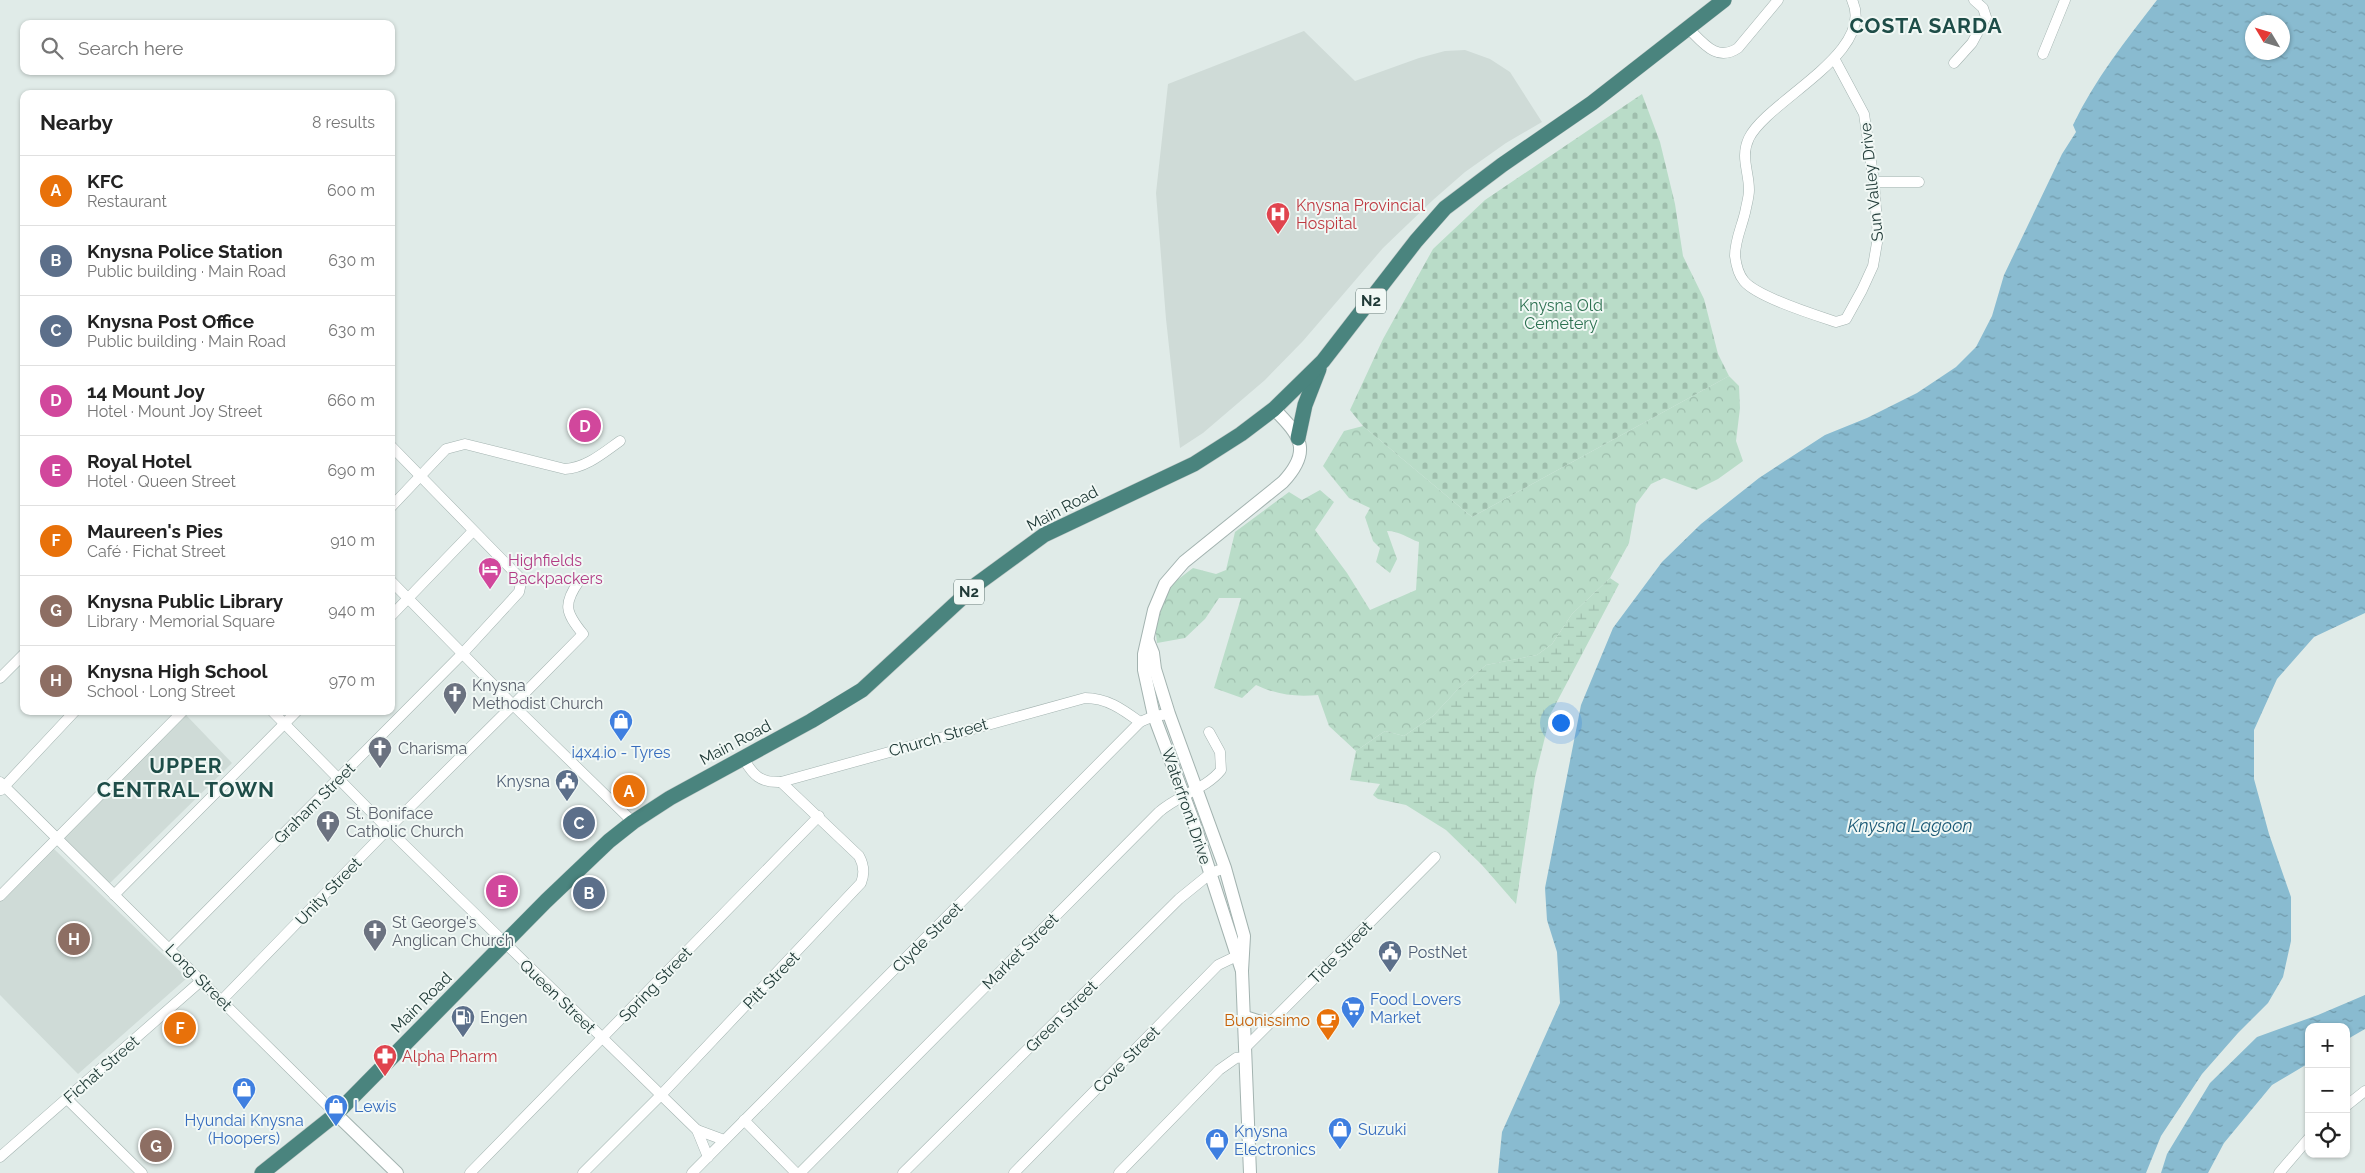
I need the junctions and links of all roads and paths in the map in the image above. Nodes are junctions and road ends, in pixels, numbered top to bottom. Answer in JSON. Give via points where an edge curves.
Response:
{"nodes":[{"id":1,"x":1724,"y":0,"type":"edge"},
{"id":2,"x":1778,"y":0,"type":"edge"},
{"id":3,"x":1852,"y":0,"type":"edge"},
{"id":4,"x":1974,"y":0,"type":"edge"},
{"id":5,"x":2065,"y":0,"type":"edge"},
{"id":6,"x":1689,"y":29,"type":"junction"},
{"id":7,"x":2043,"y":54,"type":"dead end"},
{"id":8,"x":1834,"y":58,"type":"junction"},
{"id":9,"x":1954,"y":63,"type":"dead end"},
{"id":10,"x":1874,"y":182,"type":"junction"},
{"id":11,"x":1919,"y":182,"type":"dead end"},
{"id":12,"x":1323,"y":361,"type":"junction"},
{"id":13,"x":1274,"y":409,"type":"junction"},
{"id":14,"x":1298,"y":438,"type":"junction"},
{"id":15,"x":620,"y":441,"type":"dead end"},
{"id":16,"x":395,"y":450,"type":"edge"},
{"id":17,"x":421,"y":476,"type":"junction"},
{"id":18,"x":395,"y":503,"type":"edge"},
{"id":19,"x":473,"y":531,"type":"junction"},
{"id":20,"x":579,"y":581,"type":"dead end"},
{"id":21,"x":395,"y":585,"type":"edge"},
{"id":22,"x":409,"y":598,"type":"junction"},
{"id":23,"x":395,"y":612,"type":"edge"},
{"id":24,"x":1148,"y":641,"type":"junction"},
{"id":25,"x":463,"y":653,"type":"junction"},
{"id":26,"x":20,"y":658,"type":"edge"},
{"id":27,"x":0,"y":678,"type":"edge"},
{"id":28,"x":513,"y":705,"type":"junction"},
{"id":29,"x":1168,"y":714,"type":"junction"},
{"id":30,"x":71,"y":715,"type":"edge"},
{"id":31,"x":179,"y":715,"type":"edge"},
{"id":32,"x":276,"y":715,"type":"edge"},
{"id":33,"x":293,"y":715,"type":"edge"},
{"id":34,"x":1154,"y":716,"type":"junction"},
{"id":35,"x":1140,"y":722,"type":"junction"},
{"id":36,"x":285,"y":723,"type":"junction"},
{"id":37,"x":1209,"y":732,"type":"dead end"},
{"id":38,"x":743,"y":758,"type":"junction"},
{"id":39,"x":338,"y":778,"type":"junction"},
{"id":40,"x":781,"y":782,"type":"junction"},
{"id":41,"x":1,"y":786,"type":"edge"},
{"id":42,"x":1195,"y":789,"type":"junction"},
{"id":43,"x":1183,"y":794,"type":"junction"},
{"id":44,"x":819,"y":816,"type":"junction"},
{"id":45,"x":633,"y":822,"type":"junction"},
{"id":46,"x":388,"y":829,"type":"junction"},
{"id":47,"x":56,"y":840,"type":"junction"},
{"id":48,"x":1436,"y":857,"type":"dead end"},
{"id":49,"x":1225,"y":868,"type":"junction"},
{"id":50,"x":1210,"y":873,"type":"junction"},
{"id":51,"x":114,"y":895,"type":"junction"},
{"id":52,"x":0,"y":896,"type":"edge"},
{"id":53,"x":504,"y":943,"type":"junction"},
{"id":54,"x":170,"y":948,"type":"junction"},
{"id":55,"x":1240,"y":954,"type":"junction"},
{"id":56,"x":202,"y":980,"type":"junction"},
{"id":57,"x":222,"y":1000,"type":"junction"},
{"id":58,"x":1245,"y":1017,"type":"junction"},
{"id":59,"x":1267,"y":1024,"type":"junction"},
{"id":60,"x":603,"y":1039,"type":"junction"},
{"id":61,"x":1245,"y":1052,"type":"junction"},
{"id":62,"x":2365,"y":1091,"type":"edge"},
{"id":63,"x":661,"y":1095,"type":"junction"},
{"id":64,"x":67,"y":1099,"type":"junction"},
{"id":65,"x":2350,"y":1103,"type":"edge"},
{"id":66,"x":336,"y":1114,"type":"junction"},
{"id":67,"x":744,"y":1120,"type":"junction"},
{"id":68,"x":697,"y":1130,"type":"junction"},
{"id":69,"x":724,"y":1140,"type":"junction"},
{"id":70,"x":2305,"y":1143,"type":"edge"},
{"id":71,"x":1,"y":1156,"type":"edge"},
{"id":72,"x":708,"y":1157,"type":"junction"},
{"id":73,"x":142,"y":1173,"type":"edge"},
{"id":74,"x":262,"y":1173,"type":"edge"},
{"id":75,"x":397,"y":1173,"type":"edge"},
{"id":76,"x":470,"y":1173,"type":"edge"},
{"id":77,"x":583,"y":1173,"type":"edge"},
{"id":78,"x":692,"y":1173,"type":"edge"},
{"id":79,"x":798,"y":1173,"type":"edge"},
{"id":80,"x":903,"y":1173,"type":"edge"},
{"id":81,"x":1014,"y":1173,"type":"edge"},
{"id":82,"x":1119,"y":1173,"type":"edge"},
{"id":83,"x":1250,"y":1173,"type":"edge"},
{"id":84,"x":2279,"y":1173,"type":"edge"}],
"edges":[{"from":1,"to":6,"type":"highway","number":"N2"},
{"from":2,"to":6,"type":"street","via":[[1731,53],[1716,53]]},
{"from":3,"to":8,"type":"street","name":"Sun Valley Drive","via":[[1854,26]]},
{"from":4,"to":9,"type":"street","via":[[1983,8],[1986,18],[1972,43]]},
{"from":5,"to":7,"type":"street"},
{"from":6,"to":12,"type":"highway","number":"N2","via":[[1446,208],[1416,241]]},
{"from":8,"to":10,"type":"street","name":"Sun Valley Drive","via":[[1864,114]]},
{"from":8,"to":10,"type":"street","name":"Sun Valley Drive","via":[[1749,137],[1744,154],[1748,200],[1736,245],[1739,273],[1744,282],[1815,315],[1836,322],[1846,319],[1877,253]]},
{"from":10,"to":11,"type":"street"},
{"from":12,"to":13,"type":"highway","number":"N2"},
{"from":12,"to":14,"type":"highway","via":[[1304,405]]},
{"from":13,"to":14,"type":"street"},
{"from":13,"to":38,"type":"highway","name":"Main Road","number":"N2","via":[[1194,464],[1044,534],[977,584],[862,690]]},
{"from":14,"to":24,"type":"street","name":"Waterfront Drive","via":[[1299,461],[1294,470],[1184,562],[1165,584],[1154,610]]},
{"from":15,"to":17,"type":"street","via":[[592,460],[565,469],[465,444],[446,450]]},
{"from":16,"to":17,"type":"street"},
{"from":17,"to":18,"type":"street"},
{"from":17,"to":19,"type":"street"},
{"from":19,"to":22,"type":"street"},
{"from":19,"to":25,"type":"street","name":"Graham Street","via":[[520,578],[521,583],[519,592]]},
{"from":20,"to":28,"type":"street","name":"Unity Street","via":[[569,596],[568,604],[572,620],[582,634]]},
{"from":21,"to":22,"type":"street"},
{"from":22,"to":23,"type":"street"},
{"from":22,"to":25,"type":"street"},
{"from":24,"to":29,"type":"street","name":"Waterfront Drive"},
{"from":24,"to":34,"type":"street","name":"Waterfront Drive","via":[[1144,670]]},
{"from":25,"to":28,"type":"street"},
{"from":25,"to":39,"type":"street","name":"Graham Street"},
{"from":26,"to":27,"type":"street"},
{"from":28,"to":45,"type":"street"},
{"from":28,"to":46,"type":"street","name":"Unity Street"},
{"from":29,"to":34,"type":"street","name":"Clyde Street"},
{"from":29,"to":42,"type":"street","name":"Waterfront Drive"},
{"from":30,"to":41,"type":"street"},
{"from":31,"to":47,"type":"street"},
{"from":32,"to":36,"type":"street","name":"Queen Street"},
{"from":33,"to":36,"type":"street"},
{"from":34,"to":35,"type":"street","name":"Clyde Street"},
{"from":34,"to":43,"type":"street","name":"Waterfront Drive"},
{"from":35,"to":40,"type":"street","name":"Church Street","via":[[1110,702],[1085,698]]},
{"from":35,"to":67,"type":"street","name":"Clyde Street"},
{"from":36,"to":39,"type":"street","name":"Queen Street"},
{"from":36,"to":51,"type":"street"},
{"from":37,"to":42,"type":"street","name":"Market Street","via":[[1220,752],[1221,770],[1213,780]]},
{"from":38,"to":40,"type":"street","name":"Church Street","via":[[756,778],[771,783]]},
{"from":38,"to":45,"type":"highway","name":"Main Road","number":"N2"},
{"from":39,"to":46,"type":"street","name":"Queen Street"},
{"from":39,"to":54,"type":"street","name":"Graham Street"},
{"from":40,"to":44,"type":"street","name":"Pitt Street"},
{"from":41,"to":47,"type":"street","name":"Long Street"},
{"from":42,"to":43,"type":"street","name":"Market Street"},
{"from":42,"to":49,"type":"street","name":"Waterfront Drive"},
{"from":43,"to":50,"type":"street","name":"Waterfront Drive"},
{"from":43,"to":79,"type":"street","name":"Market Street","via":[[1159,812]]},
{"from":44,"to":60,"type":"street","name":"Spring Street"},
{"from":44,"to":63,"type":"street","name":"Pitt Street","via":[[859,856],[863,864],[862,883]]},
{"from":45,"to":53,"type":"highway","name":"Main Road","number":"N2"},
{"from":46,"to":53,"type":"street","name":"Queen Street"},
{"from":46,"to":57,"type":"street","name":"Unity Street"},
{"from":47,"to":51,"type":"street","name":"Long Street"},
{"from":47,"to":52,"type":"street"},
{"from":48,"to":59,"type":"street","name":"Tide Street"},
{"from":49,"to":50,"type":"street","name":"Green Street"},
{"from":49,"to":55,"type":"street","name":"Waterfront Drive","via":[[1244,936]]},
{"from":50,"to":55,"type":"street","name":"Waterfront Drive"},
{"from":50,"to":80,"type":"street","name":"Green Street"},
{"from":51,"to":54,"type":"street","name":"Long Street"},
{"from":53,"to":60,"type":"street","name":"Queen Street"},
{"from":53,"to":66,"type":"highway","name":"Main Road","number":"N2"},
{"from":54,"to":56,"type":"street","name":"Long Street"},
{"from":55,"to":58,"type":"street","name":"Waterfront Drive"},
{"from":55,"to":81,"type":"street","name":"Cove Street","via":[[1218,965]]},
{"from":56,"to":57,"type":"street","name":"Long Street"},
{"from":56,"to":64,"type":"street","name":"Fichat Street"},
{"from":57,"to":66,"type":"street","name":"Long Street"},
{"from":58,"to":59,"type":"street"},
{"from":58,"to":61,"type":"street","name":"Waterfront Drive"},
{"from":59,"to":61,"type":"street","name":"Tide Street"},
{"from":60,"to":63,"type":"street","name":"Queen Street"},
{"from":60,"to":76,"type":"street","name":"Spring Street"},
{"from":61,"to":82,"type":"street","name":"Tide Street","via":[[1219,1070]]},
{"from":61,"to":83,"type":"street","name":"Waterfront Drive"},
{"from":62,"to":65,"type":"street"},
{"from":63,"to":68,"type":"street","name":"Queen Street"},
{"from":63,"to":77,"type":"street","name":"Pitt Street"},
{"from":64,"to":71,"type":"street","name":"Fichat Street"},
{"from":64,"to":73,"type":"street"},
{"from":66,"to":74,"type":"highway","name":"Main Road","number":"N2"},
{"from":66,"to":75,"type":"street","name":"Long Street"},
{"from":67,"to":69,"type":"street","name":"Clyde Street"},
{"from":67,"to":79,"type":"street"},
{"from":68,"to":69,"type":"street","name":"Queen Street"},
{"from":68,"to":72,"type":"street","name":"Queen Street"},
{"from":69,"to":72,"type":"street","name":"Clyde Street"},
{"from":70,"to":84,"type":"street"},
{"from":72,"to":78,"type":"street","name":"Clyde Street"}]}
